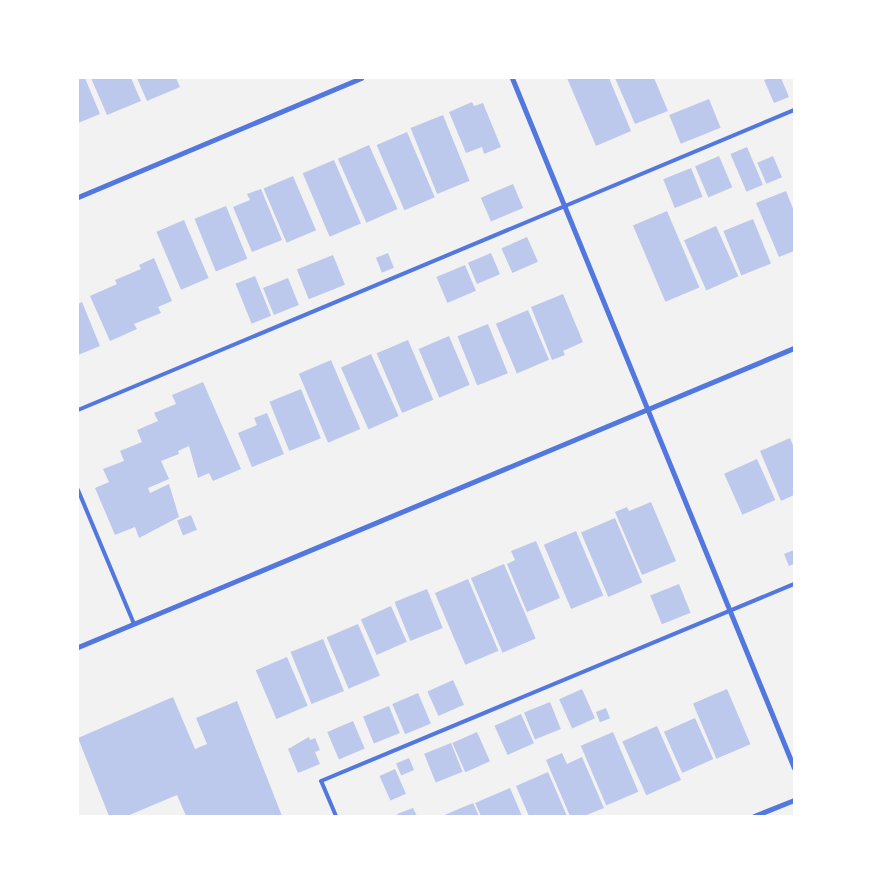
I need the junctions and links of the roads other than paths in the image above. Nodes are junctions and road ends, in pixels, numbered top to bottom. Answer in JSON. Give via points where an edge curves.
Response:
{"nodes":[{"id":1,"x":361,"y":78,"type":"edge"},
{"id":2,"x":512,"y":78,"type":"edge"},
{"id":3,"x":794,"y":110,"type":"edge"},
{"id":4,"x":78,"y":197,"type":"edge"},
{"id":5,"x":567,"y":206,"type":"junction"},
{"id":6,"x":794,"y":348,"type":"edge"},
{"id":7,"x":78,"y":410,"type":"edge"},
{"id":8,"x":649,"y":410,"type":"junction"},
{"id":9,"x":78,"y":490,"type":"edge"},
{"id":10,"x":794,"y":584,"type":"edge"},
{"id":11,"x":729,"y":612,"type":"junction"},
{"id":12,"x":134,"y":624,"type":"junction"},
{"id":13,"x":78,"y":647,"type":"edge"},
{"id":14,"x":794,"y":768,"type":"edge"},
{"id":15,"x":794,"y":800,"type":"edge"},
{"id":16,"x":336,"y":816,"type":"edge"},
{"id":17,"x":754,"y":816,"type":"edge"}],
"edges":[{"from":1,"to":4,"type":"street"},
{"from":2,"to":5,"type":"street"},
{"from":3,"to":5,"type":"lane"},
{"from":5,"to":7,"type":"lane"},
{"from":5,"to":8,"type":"street"},
{"from":6,"to":8,"type":"street"},
{"from":8,"to":11,"type":"street"},
{"from":8,"to":12,"type":"street"},
{"from":9,"to":12,"type":"lane"},
{"from":10,"to":11,"type":"lane"},
{"from":11,"to":14,"type":"street"},
{"from":11,"to":16,"type":"lane","via":[[321,781]]},
{"from":12,"to":13,"type":"street"},
{"from":15,"to":17,"type":"street"}]}
